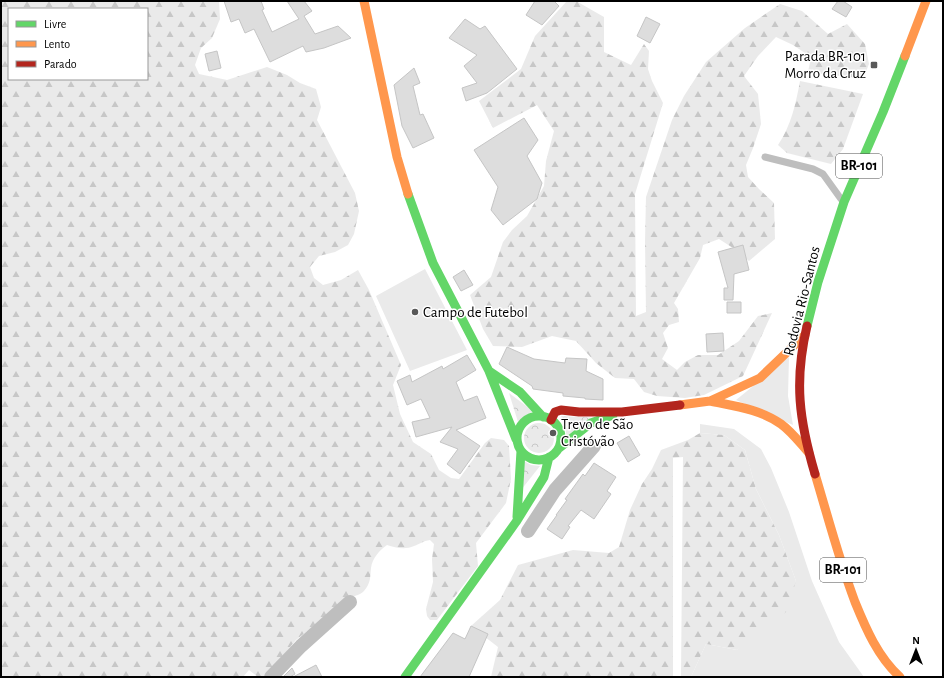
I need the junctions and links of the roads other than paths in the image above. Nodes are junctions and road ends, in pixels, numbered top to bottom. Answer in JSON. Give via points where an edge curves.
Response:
{"nodes":[{"id":1,"x":364,"y":1,"type":"edge"},
{"id":2,"x":926,"y":1,"type":"edge"},
{"id":3,"x":765,"y":157,"type":"dead end"},
{"id":4,"x":844,"y":202,"type":"junction"},
{"id":5,"x":805,"y":336,"type":"junction"},
{"id":6,"x":489,"y":371,"type":"junction"},
{"id":7,"x":710,"y":401,"type":"junction"},
{"id":8,"x":622,"y":412,"type":"junction"},
{"id":9,"x":547,"y":419,"type":"junction"},
{"id":10,"x":516,"y":439,"type":"junction"},
{"id":11,"x":594,"y":446,"type":"dead end"},
{"id":12,"x":558,"y":450,"type":"junction"},
{"id":13,"x":521,"y":451,"type":"junction"},
{"id":14,"x":809,"y":453,"type":"junction"},
{"id":15,"x":550,"y":457,"type":"junction"},
{"id":16,"x":544,"y":477,"type":"junction"},
{"id":17,"x":555,"y":490,"type":"junction"},
{"id":18,"x":516,"y":522,"type":"junction"},
{"id":19,"x":528,"y":531,"type":"dead end"},
{"id":20,"x":350,"y":602,"type":"dead end"},
{"id":21,"x":272,"y":677,"type":"edge"},
{"id":22,"x":405,"y":677,"type":"edge"},
{"id":23,"x":900,"y":677,"type":"edge"}],
"edges":[{"from":1,"to":6,"type":"main road","via":[[405,187],[433,263]]},
{"from":2,"to":4,"type":"main road","name":"Rodovia Rio-Santos","number":"BR-101","via":[[883,112]]},
{"from":3,"to":4,"type":"lane","via":[[813,168],[823,174]]},
{"from":4,"to":5,"type":"main road","name":"Rodovia Rio-Santos","number":"BR-101","via":[[818,282]]},
{"from":5,"to":7,"type":"main road","via":[[760,378]]},
{"from":5,"to":14,"type":"main road","name":"Rodovia Rio-Santos","number":"BR-101","via":[[799,395]]},
{"from":6,"to":9,"type":"main road","via":[[520,392]]},
{"from":6,"to":10,"type":"main road"},
{"from":7,"to":8,"type":"main road"},
{"from":7,"to":14,"type":"main road","via":[[768,416],[780,423]]},
{"from":8,"to":9,"type":"main road","via":[[561,410]]},
{"from":8,"to":12,"type":"main road","via":[[591,424]]},
{"from":9,"to":10,"type":"main road","via":[[530,418],[517,432]]},
{"from":9,"to":12,"type":"main road","via":[[559,430]]},
{"from":10,"to":13,"type":"main road"},
{"from":11,"to":17,"type":"street"},
{"from":12,"to":15,"type":"main road"},
{"from":13,"to":15,"type":"main road","via":[[525,456],[537,460]]},
{"from":13,"to":18,"type":"main road"},
{"from":14,"to":23,"type":"main road","name":"Rodovia Rio-Santos","number":"BR-101","via":[[843,570],[868,634],[891,669]]},
{"from":15,"to":16,"type":"main road"},
{"from":16,"to":17,"type":"street"},
{"from":16,"to":18,"type":"main road"},
{"from":17,"to":19,"type":"street"},
{"from":18,"to":22,"type":"main road"},
{"from":20,"to":21,"type":"street","via":[[301,646]]}]}
